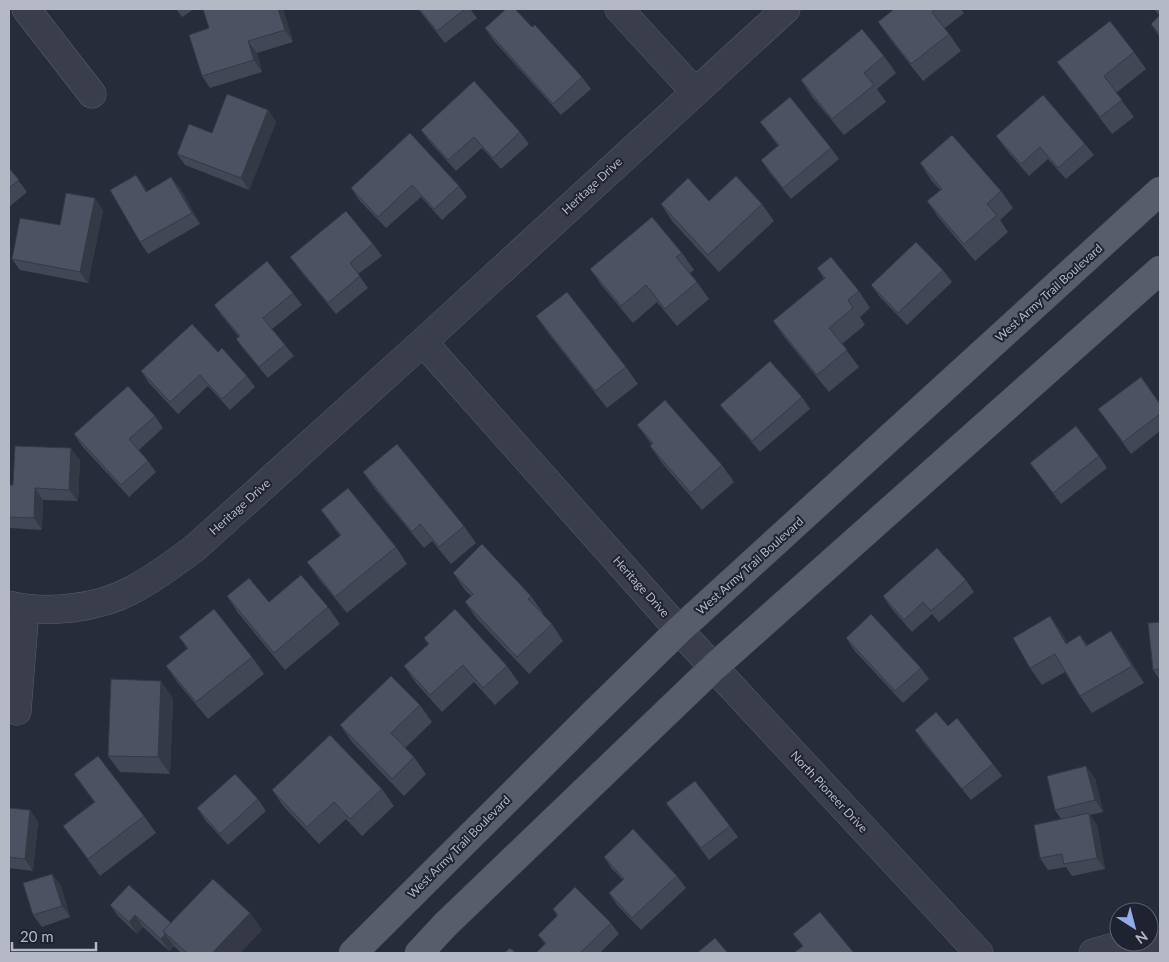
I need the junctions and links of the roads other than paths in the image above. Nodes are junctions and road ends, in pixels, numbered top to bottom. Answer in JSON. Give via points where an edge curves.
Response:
{"nodes":[{"id":1,"x":26,"y":9,"type":"edge"},
{"id":2,"x":619,"y":9,"type":"edge"},
{"id":3,"x":786,"y":9,"type":"edge"},
{"id":4,"x":695,"y":92,"type":"junction"},
{"id":5,"x":92,"y":94,"type":"dead end"},
{"id":6,"x":1160,"y":191,"type":"edge"},
{"id":7,"x":1160,"y":270,"type":"edge"},
{"id":8,"x":422,"y":342,"type":"junction"},
{"id":9,"x":17,"y":607,"type":"edge"},
{"id":10,"x":679,"y":630,"type":"junction"},
{"id":11,"x":714,"y":667,"type":"junction"},
{"id":12,"x":17,"y":711,"type":"dead end"},
{"id":13,"x":1160,"y":946,"type":"edge"},
{"id":14,"x":353,"y":953,"type":"edge"},
{"id":15,"x":419,"y":953,"type":"edge"},
{"id":16,"x":979,"y":953,"type":"edge"},
{"id":17,"x":1093,"y":953,"type":"edge"}],
"edges":[{"from":1,"to":5,"type":"street"},
{"from":2,"to":4,"type":"street"},
{"from":3,"to":4,"type":"street","name":"Heritage Drive"},
{"from":4,"to":8,"type":"street","name":"Heritage Drive"},
{"from":6,"to":10,"type":"main road","name":"West Army Trail Boulevard"},
{"from":7,"to":11,"type":"main road"},
{"from":8,"to":9,"type":"street","name":"Heritage Drive","via":[[196,547],[165,571],[130,591],[93,604],[60,610]]},
{"from":8,"to":10,"type":"street","name":"Heritage Drive"},
{"from":9,"to":12,"type":"street","name":"Heritage Drive"},
{"from":10,"to":11,"type":"street","name":"North Pioneer Drive"},
{"from":10,"to":14,"type":"main road","name":"West Army Trail Boulevard"},
{"from":11,"to":15,"type":"main road"},
{"from":11,"to":16,"type":"street","name":"North Pioneer Drive"},
{"from":13,"to":17,"type":"street","via":[[1118,946]]}]}
